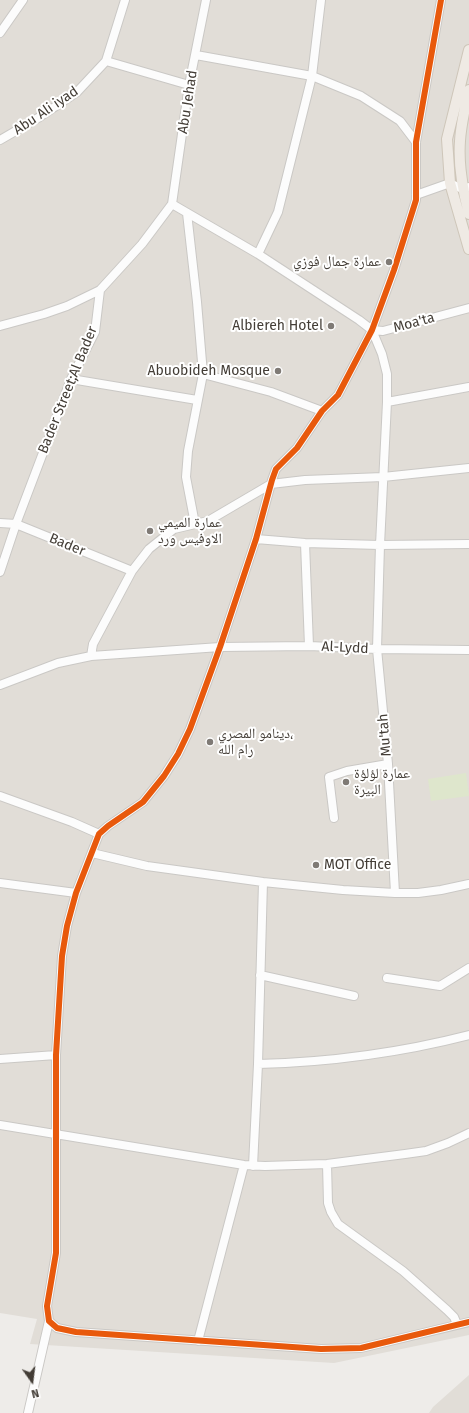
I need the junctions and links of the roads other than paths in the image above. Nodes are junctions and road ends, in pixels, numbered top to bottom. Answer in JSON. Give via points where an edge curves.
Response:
{"nodes":[{"id":1,"x":23,"y":0,"type":"edge"},
{"id":2,"x":125,"y":0,"type":"edge"},
{"id":3,"x":206,"y":0,"type":"edge"},
{"id":4,"x":321,"y":0,"type":"edge"},
{"id":5,"x":441,"y":0,"type":"edge"},
{"id":6,"x":0,"y":32,"type":"edge"},
{"id":7,"x":469,"y":50,"type":"edge"},
{"id":8,"x":196,"y":55,"type":"junction"},
{"id":9,"x":106,"y":61,"type":"junction"},
{"id":10,"x":312,"y":76,"type":"junction"},
{"id":11,"x":189,"y":85,"type":"junction"},
{"id":12,"x":469,"y":90,"type":"edge"},
{"id":13,"x":0,"y":140,"type":"edge"},
{"id":14,"x":416,"y":142,"type":"junction"},
{"id":15,"x":450,"y":183,"type":"junction"},
{"id":16,"x":466,"y":188,"type":"edge"},
{"id":17,"x":416,"y":195,"type":"junction"},
{"id":18,"x":172,"y":204,"type":"junction"},
{"id":19,"x":187,"y":213,"type":"junction"},
{"id":20,"x":469,"y":214,"type":"edge"},
{"id":21,"x":469,"y":249,"type":"edge"},
{"id":22,"x":258,"y":254,"type":"junction"},
{"id":23,"x":100,"y":290,"type":"junction"},
{"id":24,"x":469,"y":308,"type":"edge"},
{"id":25,"x":0,"y":326,"type":"edge"},
{"id":26,"x":372,"y":330,"type":"junction"},
{"id":27,"x":203,"y":374,"type":"junction"},
{"id":28,"x":71,"y":379,"type":"junction"},
{"id":29,"x":469,"y":387,"type":"edge"},
{"id":30,"x":197,"y":400,"type":"junction"},
{"id":31,"x":387,"y":402,"type":"junction"},
{"id":32,"x":322,"y":412,"type":"junction"},
{"id":33,"x":469,"y":468,"type":"edge"},
{"id":34,"x":383,"y":477,"type":"junction"},
{"id":35,"x":271,"y":484,"type":"junction"},
{"id":36,"x":0,"y":523,"type":"edge"},
{"id":37,"x":16,"y":524,"type":"junction"},
{"id":38,"x":194,"y":524,"type":"junction"},
{"id":39,"x":256,"y":539,"type":"junction"},
{"id":40,"x":305,"y":543,"type":"junction"},
{"id":41,"x":469,"y":544,"type":"edge"},
{"id":42,"x":380,"y":545,"type":"junction"},
{"id":43,"x":132,"y":571,"type":"junction"},
{"id":44,"x":0,"y":572,"type":"edge"},
{"id":45,"x":309,"y":646,"type":"junction"},
{"id":46,"x":220,"y":647,"type":"junction"},
{"id":47,"x":378,"y":649,"type":"junction"},
{"id":48,"x":469,"y":650,"type":"edge"},
{"id":49,"x":91,"y":656,"type":"junction"},
{"id":50,"x":0,"y":685,"type":"edge"},
{"id":51,"x":388,"y":764,"type":"junction"},
{"id":52,"x":0,"y":796,"type":"edge"},
{"id":53,"x":334,"y":818,"type":"dead end"},
{"id":54,"x":99,"y":834,"type":"junction"},
{"id":55,"x":92,"y":853,"type":"junction"},
{"id":56,"x":263,"y":882,"type":"junction"},
{"id":57,"x":0,"y":883,"type":"edge"},
{"id":58,"x":469,"y":884,"type":"edge"},
{"id":59,"x":395,"y":893,"type":"junction"},
{"id":60,"x":76,"y":894,"type":"junction"},
{"id":61,"x":469,"y":968,"type":"edge"},
{"id":62,"x":260,"y":975,"type":"junction"},
{"id":63,"x":387,"y":978,"type":"dead end"},
{"id":64,"x":354,"y":996,"type":"dead end"},
{"id":65,"x":469,"y":1035,"type":"edge"},
{"id":66,"x":56,"y":1055,"type":"junction"},
{"id":67,"x":0,"y":1059,"type":"edge"},
{"id":68,"x":258,"y":1064,"type":"junction"},
{"id":69,"x":0,"y":1125,"type":"edge"},
{"id":70,"x":469,"y":1133,"type":"edge"},
{"id":71,"x":56,"y":1134,"type":"junction"},
{"id":72,"x":327,"y":1164,"type":"junction"},
{"id":73,"x":244,"y":1165,"type":"junction"},
{"id":74,"x":253,"y":1166,"type":"junction"},
{"id":75,"x":49,"y":1321,"type":"junction"},
{"id":76,"x":469,"y":1322,"type":"edge"},
{"id":77,"x":457,"y":1324,"type":"junction"},
{"id":78,"x":198,"y":1341,"type":"junction"},
{"id":79,"x":28,"y":1413,"type":"edge"}],
"edges":[{"from":1,"to":6,"type":"street"},
{"from":2,"to":9,"type":"street"},
{"from":3,"to":8,"type":"street","name":"Abu Jehad"},
{"from":4,"to":10,"type":"street"},
{"from":5,"to":14,"type":"street"},
{"from":7,"to":15,"type":"main road","via":[[448,140]]},
{"from":8,"to":10,"type":"street"},
{"from":8,"to":11,"type":"street","name":"Abu Jehad"},
{"from":9,"to":11,"type":"street"},
{"from":9,"to":13,"type":"street","name":"Abu Ali iyad","via":[[77,92]]},
{"from":10,"to":14,"type":"street","via":[[361,96],[400,121]]},
{"from":10,"to":22,"type":"street","via":[[278,212]]},
{"from":11,"to":18,"type":"street","name":"Abu Jehad"},
{"from":12,"to":16,"type":"main road","via":[[460,143]]},
{"from":14,"to":17,"type":"street"},
{"from":15,"to":16,"type":"street"},
{"from":15,"to":17,"type":"street"},
{"from":15,"to":21,"type":"main road"},
{"from":16,"to":20,"type":"main road"},
{"from":17,"to":26,"type":"street","via":[[394,270]]},
{"from":18,"to":19,"type":"street"},
{"from":18,"to":23,"type":"street","via":[[142,244]]},
{"from":19,"to":22,"type":"street"},
{"from":19,"to":27,"type":"street"},
{"from":22,"to":26,"type":"street"},
{"from":23,"to":25,"type":"street","via":[[67,306]]},
{"from":23,"to":28,"type":"street","name":"Bader Street;Al Bader","via":[[95,332]]},
{"from":24,"to":26,"type":"street","name":"Moa'ta","via":[[383,331]]},
{"from":26,"to":31,"type":"street","name":"Moa'ta","via":[[387,374]]},
{"from":26,"to":32,"type":"street","via":[[338,395]]},
{"from":27,"to":30,"type":"street"},
{"from":27,"to":32,"type":"street","via":[[271,392]]},
{"from":28,"to":30,"type":"street"},
{"from":28,"to":37,"type":"street","name":"Bader Street;Al Bader"},
{"from":29,"to":31,"type":"street"},
{"from":30,"to":38,"type":"street","via":[[186,477]]},
{"from":31,"to":34,"type":"street","name":"Moa'ta"},
{"from":32,"to":35,"type":"street","via":[[297,448],[276,470]]},
{"from":33,"to":34,"type":"street"},
{"from":34,"to":35,"type":"street"},
{"from":34,"to":42,"type":"street","name":"Moa'ta"},
{"from":35,"to":38,"type":"street","via":[[208,521]]},
{"from":35,"to":39,"type":"street"},
{"from":36,"to":37,"type":"street","name":"Bader"},
{"from":37,"to":43,"type":"street","name":"Bader"},
{"from":37,"to":44,"type":"street","name":"Bader Street;Al Bader"},
{"from":38,"to":43,"type":"street","via":[[174,529],[149,549]]},
{"from":39,"to":40,"type":"street"},
{"from":39,"to":46,"type":"street"},
{"from":40,"to":42,"type":"street"},
{"from":40,"to":45,"type":"street"},
{"from":41,"to":42,"type":"street"},
{"from":42,"to":47,"type":"street","name":"Mu'tah"},
{"from":43,"to":49,"type":"street","via":[[93,644]]},
{"from":45,"to":46,"type":"street","name":"Al-Lydd"},
{"from":45,"to":47,"type":"street","name":"Al-Lydd"},
{"from":46,"to":49,"type":"street","name":"Al-Lydd"},
{"from":46,"to":54,"type":"street","via":[[190,728],[164,776],[143,802]]},
{"from":47,"to":48,"type":"street","name":"Al-Lydd"},
{"from":47,"to":51,"type":"street","name":"Mu'tah"},
{"from":49,"to":50,"type":"street","name":"Al-Lydd","via":[[58,663]]},
{"from":51,"to":53,"type":"street","via":[[329,777]]},
{"from":51,"to":59,"type":"street","name":"Mu'tah"},
{"from":52,"to":54,"type":"street"},
{"from":54,"to":55,"type":"street"},
{"from":55,"to":56,"type":"street","via":[[147,866]]},
{"from":55,"to":60,"type":"street"},
{"from":56,"to":59,"type":"street"},
{"from":56,"to":62,"type":"street"},
{"from":57,"to":60,"type":"street"},
{"from":58,"to":59,"type":"street","via":[[418,893]]},
{"from":60,"to":66,"type":"street","via":[[62,956]]},
{"from":61,"to":63,"type":"street","via":[[440,986]]},
{"from":62,"to":64,"type":"street"},
{"from":62,"to":68,"type":"street"},
{"from":65,"to":68,"type":"street","via":[[411,1049],[350,1058]]},
{"from":66,"to":67,"type":"street"},
{"from":66,"to":71,"type":"street"},
{"from":68,"to":74,"type":"street"},
{"from":69,"to":71,"type":"street"},
{"from":70,"to":72,"type":"street","via":[[426,1151]]},
{"from":71,"to":73,"type":"street"},
{"from":71,"to":75,"type":"street","via":[[56,1253],[47,1306]]},
{"from":72,"to":74,"type":"street"},
{"from":72,"to":77,"type":"street","via":[[328,1203],[330,1212],[338,1224],[403,1272],[447,1310]]},
{"from":73,"to":74,"type":"street"},
{"from":73,"to":78,"type":"street"},
{"from":75,"to":78,"type":"street","via":[[56,1328],[76,1332]]},
{"from":75,"to":79,"type":"street"},
{"from":76,"to":77,"type":"street"},
{"from":77,"to":78,"type":"street","via":[[399,1340],[350,1349]]}]}
